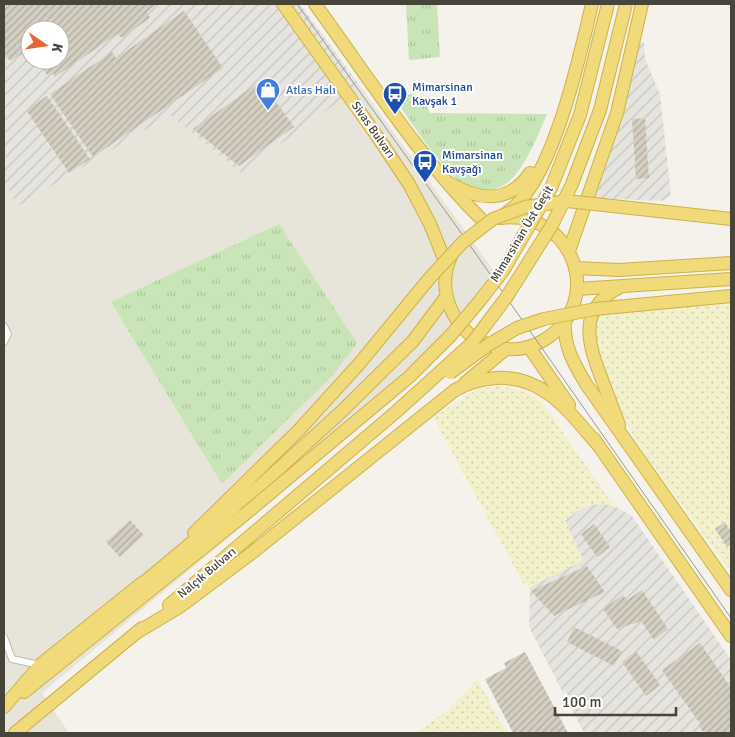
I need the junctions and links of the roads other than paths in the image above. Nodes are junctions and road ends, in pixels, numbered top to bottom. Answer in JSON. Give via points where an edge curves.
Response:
{"nodes":[{"id":1,"x":283,"y":4,"type":"edge"},
{"id":2,"x":316,"y":4,"type":"edge"},
{"id":3,"x":592,"y":4,"type":"edge"},
{"id":4,"x":608,"y":4,"type":"edge"},
{"id":5,"x":626,"y":4,"type":"edge"},
{"id":6,"x":642,"y":4,"type":"edge"},
{"id":7,"x":557,"y":133,"type":"junction"},
{"id":8,"x":440,"y":176,"type":"junction"},
{"id":9,"x":497,"y":218,"type":"junction"},
{"id":10,"x":731,"y":219,"type":"edge"},
{"id":11,"x":484,"y":222,"type":"junction"},
{"id":12,"x":569,"y":251,"type":"junction"},
{"id":13,"x":731,"y":263,"type":"edge"},
{"id":14,"x":447,"y":266,"type":"junction"},
{"id":15,"x":576,"y":268,"type":"junction"},
{"id":16,"x":731,"y":279,"type":"edge"},
{"id":17,"x":620,"y":286,"type":"junction"},
{"id":18,"x":577,"y":290,"type":"junction"},
{"id":19,"x":731,"y":296,"type":"edge"},
{"id":20,"x":446,"y":297,"type":"junction"},
{"id":21,"x":565,"y":320,"type":"junction"},
{"id":22,"x":4,"y":326,"type":"edge"},
{"id":23,"x":4,"y":342,"type":"edge"},
{"id":24,"x":529,"y":346,"type":"junction"},
{"id":25,"x":506,"y":349,"type":"junction"},
{"id":26,"x":455,"y":390,"type":"junction"},
{"id":27,"x":398,"y":411,"type":"junction"},
{"id":28,"x":623,"y":436,"type":"junction"},
{"id":29,"x":598,"y":446,"type":"junction"},
{"id":30,"x":244,"y":514,"type":"joint"},
{"id":31,"x":136,"y":589,"type":"junction"},
{"id":32,"x":731,"y":590,"type":"edge"},
{"id":33,"x":136,"y":633,"type":"junction"},
{"id":34,"x":731,"y":636,"type":"edge"},
{"id":35,"x":4,"y":637,"type":"edge"},
{"id":36,"x":40,"y":665,"type":"junction"},
{"id":37,"x":4,"y":708,"type":"edge"},
{"id":38,"x":16,"y":733,"type":"edge"}],
"edges":[{"from":1,"to":14,"type":"highway","name":"Sivas Bulvarı","via":[[409,184]]},
{"from":2,"to":8,"type":"highway"},
{"from":3,"to":7,"type":"highway"},
{"from":4,"to":30,"type":"highway","name":"Mimarsinan Üst Geçit","bridge":true,"via":[[580,115],[555,179],[503,270],[451,335],[409,377]]},
{"from":5,"to":27,"type":"highway","name":"Mimarsinan Üst Geçit","bridge":true,"via":[[600,110],[572,184],[552,225],[506,298],[472,343]]},
{"from":6,"to":12,"type":"highway","via":[[617,113]]},
{"from":7,"to":8,"type":"highway","via":[[525,180],[511,191],[489,196],[475,195]]},
{"from":7,"to":9,"type":"highway","via":[[537,177],[514,208]]},
{"from":8,"to":11,"type":"highway"},
{"from":9,"to":11,"type":"highway"},
{"from":9,"to":12,"type":"highway","via":[[518,217],[539,222],[551,230]]},
{"from":10,"to":31,"type":"highway","bridge":true,"via":[[567,201],[525,207],[493,219],[462,243],[433,274],[300,430]]},
{"from":11,"to":14,"type":"highway","via":[[461,239]]},
{"from":12,"to":15,"type":"highway"},
{"from":13,"to":15,"type":"highway","via":[[638,270]]},
{"from":14,"to":20,"type":"highway"},
{"from":15,"to":18,"type":"highway"},
{"from":16,"to":17,"type":"highway"},
{"from":17,"to":18,"type":"highway"},
{"from":17,"to":28,"type":"highway","via":[[598,304],[588,331],[592,354]]},
{"from":18,"to":21,"type":"highway"},
{"from":19,"to":27,"type":"highway","bridge":true,"via":[[595,309],[517,328],[488,345]]},
{"from":20,"to":25,"type":"highway","via":[[462,327],[490,346]]},
{"from":20,"to":31,"type":"highway","via":[[413,341],[348,406],[261,485]]},
{"from":21,"to":24,"type":"highway","via":[[549,337]]},
{"from":21,"to":28,"type":"highway","via":[[565,337],[572,361]]},
{"from":22,"to":23,"type":"street","via":[[8,334]]},
{"from":24,"to":25,"type":"highway"},
{"from":24,"to":29,"type":"highway"},
{"from":25,"to":26,"type":"highway"},
{"from":26,"to":29,"type":"highway","via":[[490,379],[510,378],[529,382],[562,404]]},
{"from":26,"to":33,"type":"highway","via":[[253,552],[181,606]]},
{"from":27,"to":33,"type":"highway","name":"Nalçık Bulvarı"},
{"from":28,"to":32,"type":"highway"},
{"from":29,"to":34,"type":"highway"},
{"from":30,"to":37,"type":"highway","name":"Nalçık Bulvarı"},
{"from":31,"to":36,"type":"highway"},
{"from":33,"to":38,"type":"highway","name":"Nalçık Bulvarı"},
{"from":35,"to":36,"type":"street","via":[[12,659]]},
{"from":36,"to":37,"type":"highway"}]}
